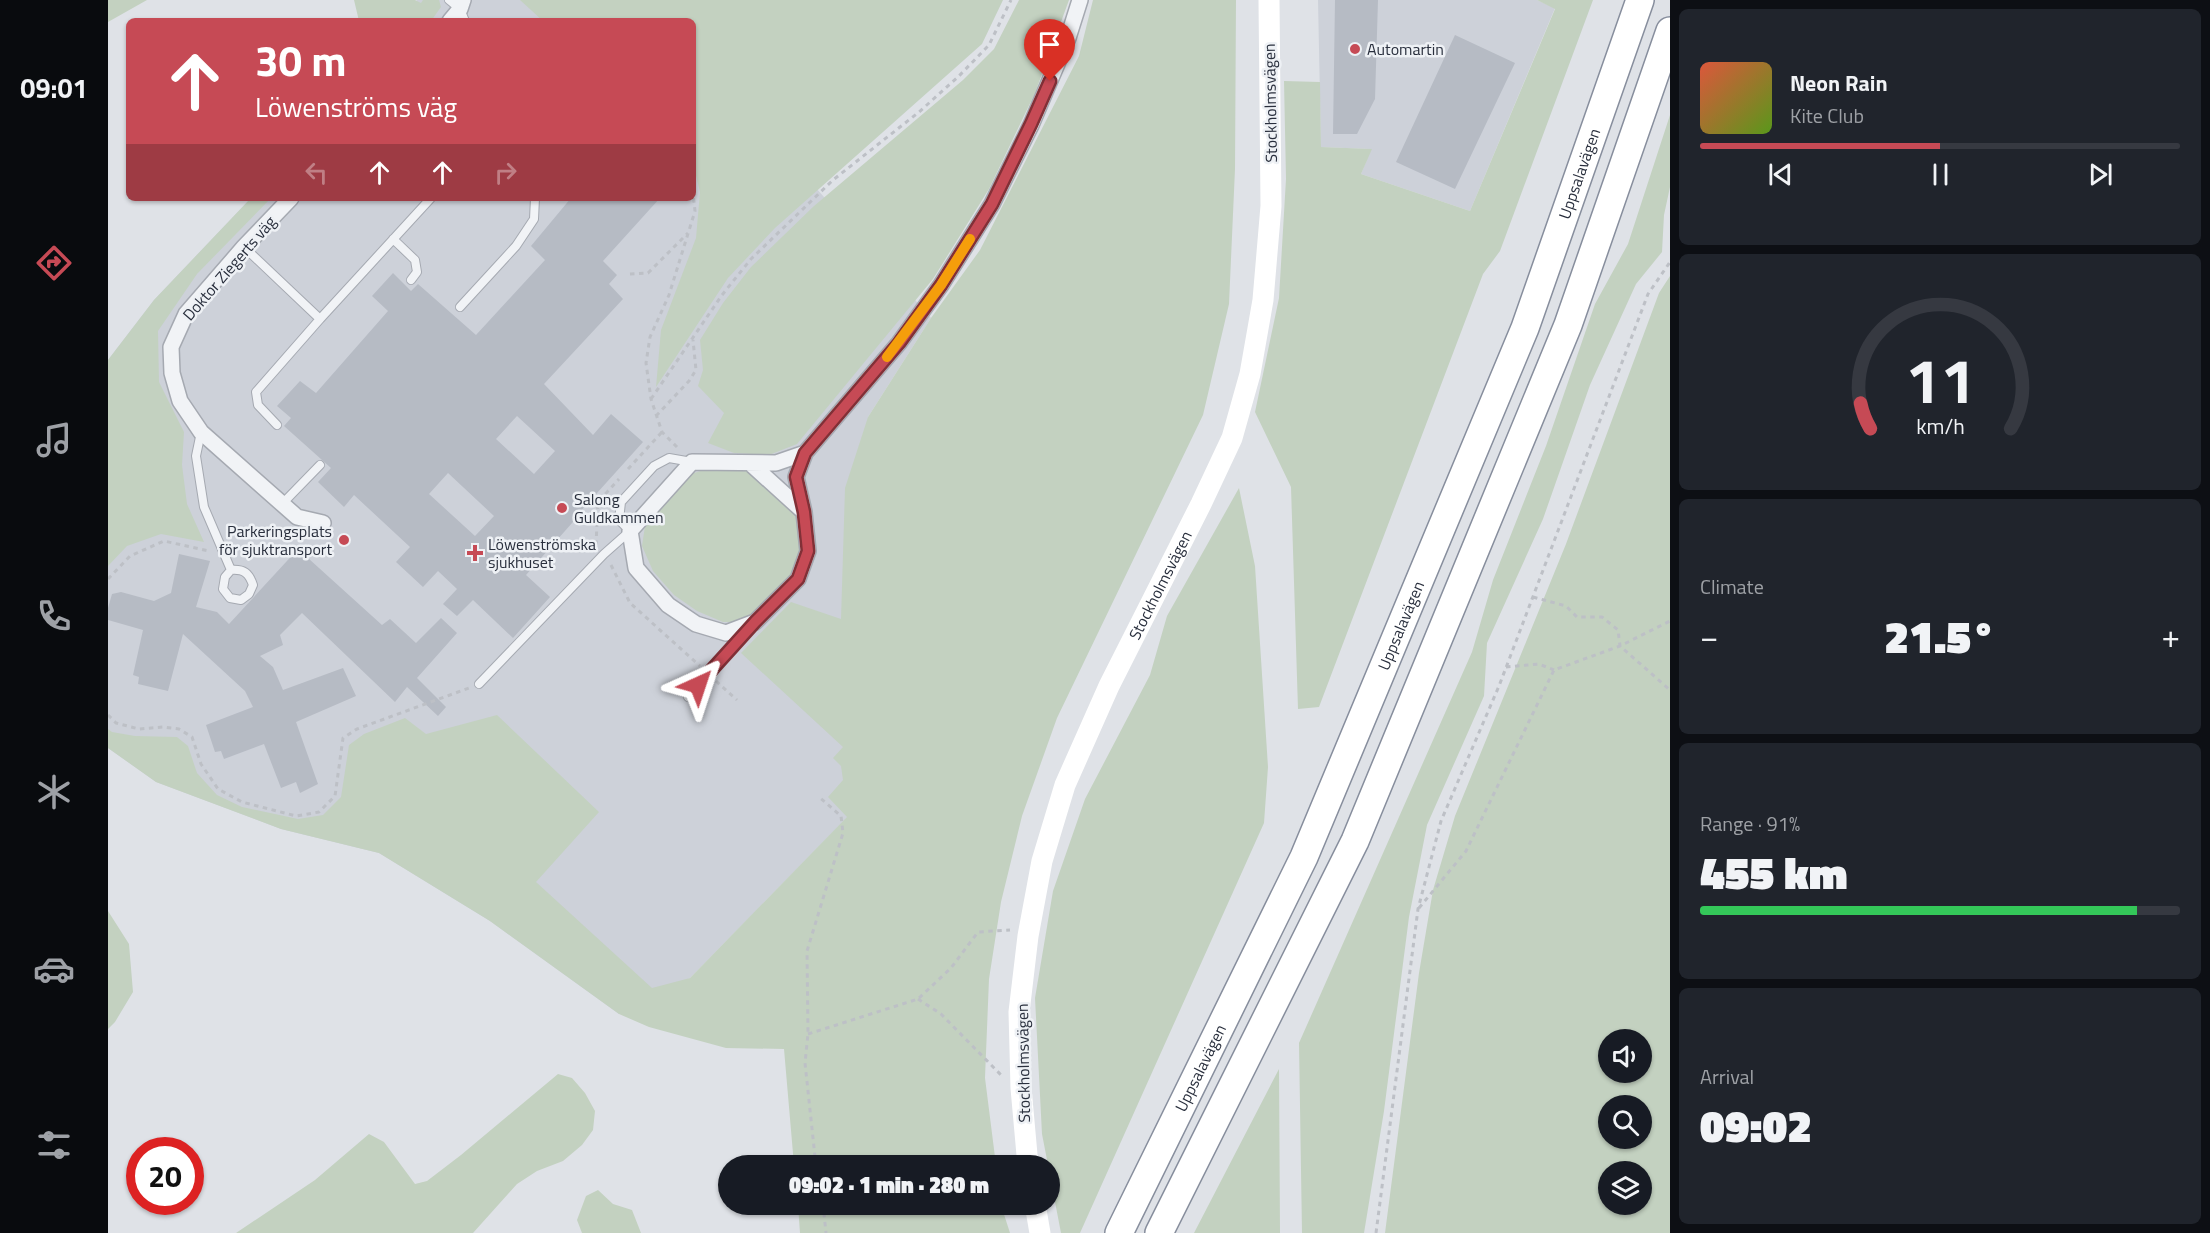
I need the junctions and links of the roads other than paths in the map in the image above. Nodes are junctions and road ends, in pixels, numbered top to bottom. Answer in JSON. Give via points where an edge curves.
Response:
{"nodes":[{"id":1,"x":1080,"y":0,"type":"edge"},
{"id":2,"x":1269,"y":0,"type":"edge"},
{"id":3,"x":1640,"y":0,"type":"edge"},
{"id":4,"x":1670,"y":31,"type":"edge"},
{"id":5,"x":288,"y":201,"type":"edge"},
{"id":6,"x":428,"y":201,"type":"edge"},
{"id":7,"x":535,"y":201,"type":"edge"},
{"id":8,"x":393,"y":239,"type":"junction"},
{"id":9,"x":244,"y":247,"type":"junction"},
{"id":10,"x":411,"y":280,"type":"dead end"},
{"id":11,"x":460,"y":307,"type":"dead end"},
{"id":12,"x":320,"y":319,"type":"junction"},
{"id":13,"x":278,"y":425,"type":"dead end"},
{"id":14,"x":201,"y":432,"type":"junction"},
{"id":15,"x":805,"y":453,"type":"junction"},
{"id":16,"x":692,"y":462,"type":"junction"},
{"id":17,"x":751,"y":464,"type":"junction"},
{"id":18,"x":320,"y":465,"type":"dead end"},
{"id":19,"x":282,"y":504,"type":"junction"},
{"id":20,"x":804,"y":512,"type":"junction"},
{"id":21,"x":323,"y":524,"type":"dead end"},
{"id":22,"x":630,"y":531,"type":"junction"},
{"id":23,"x":231,"y":570,"type":"junction"},
{"id":24,"x":755,"y":622,"type":"junction"},
{"id":25,"x":479,"y":684,"type":"road end"},
{"id":26,"x":688,"y":697,"type":"dead end"},
{"id":27,"x":1027,"y":1155,"type":"edge"},
{"id":28,"x":1037,"y":1215,"type":"edge"},
{"id":29,"x":1040,"y":1233,"type":"edge"},
{"id":30,"x":1119,"y":1233,"type":"edge"},
{"id":31,"x":1159,"y":1233,"type":"edge"}],
"edges":[{"from":1,"to":15,"type":"street","via":[[1031,124],[992,204],[899,343]]},
{"from":2,"to":27,"type":"street","name":"Stockholmsvägen","via":[[1271,206],[1263,300],[1250,374],[1232,438],[1109,686],[1065,785],[1041,861],[1019,1012]]},
{"from":3,"to":30,"type":"highway","name":"Uppsalavägen","via":[[1525,328],[1304,857]]},
{"from":4,"to":31,"type":"highway","via":[[1568,325],[1355,841]]},
{"from":5,"to":9,"type":"street","name":"Doktor Ziegerts väg"},
{"from":6,"to":8,"type":"lane"},
{"from":7,"to":11,"type":"lane","via":[[534,219],[516,246]]},
{"from":8,"to":10,"type":"lane","via":[[415,260],[417,272]]},
{"from":8,"to":12,"type":"lane"},
{"from":9,"to":12,"type":"lane"},
{"from":9,"to":14,"type":"street","name":"Doktor Ziegerts väg","via":[[186,314],[171,346],[172,373],[180,401]]},
{"from":12,"to":13,"type":"lane","via":[[256,392],[258,405]]},
{"from":14,"to":19,"type":"street","name":"Doktor Ziegerts väg"},
{"from":14,"to":23,"type":"lane","via":[[196,456],[204,507]]},
{"from":15,"to":17,"type":"street","via":[[776,464]]},
{"from":15,"to":20,"type":"street","via":[[796,477]]},
{"from":16,"to":17,"type":"street"},
{"from":16,"to":22,"type":"street"},
{"from":16,"to":22,"type":"lane","via":[[669,458],[654,466],[621,502],[619,520]]},
{"from":17,"to":20,"type":"street"},
{"from":18,"to":19,"type":"lane"},
{"from":19,"to":21,"type":"street","name":"Doktor Ziegerts väg","via":[[297,517]]},
{"from":20,"to":24,"type":"street","via":[[808,551],[798,579]]},
{"from":22,"to":24,"type":"street","via":[[636,568],[668,605],[696,624],[726,633]]},
{"from":22,"to":25,"type":"lane","via":[[603,554]]},
{"from":23,"to":23,"type":"lane","via":[[223,589],[230,598],[241,600],[253,585],[241,569]]},
{"from":24,"to":26,"type":"lane"},
{"from":28,"to":29,"type":"street"}]}
